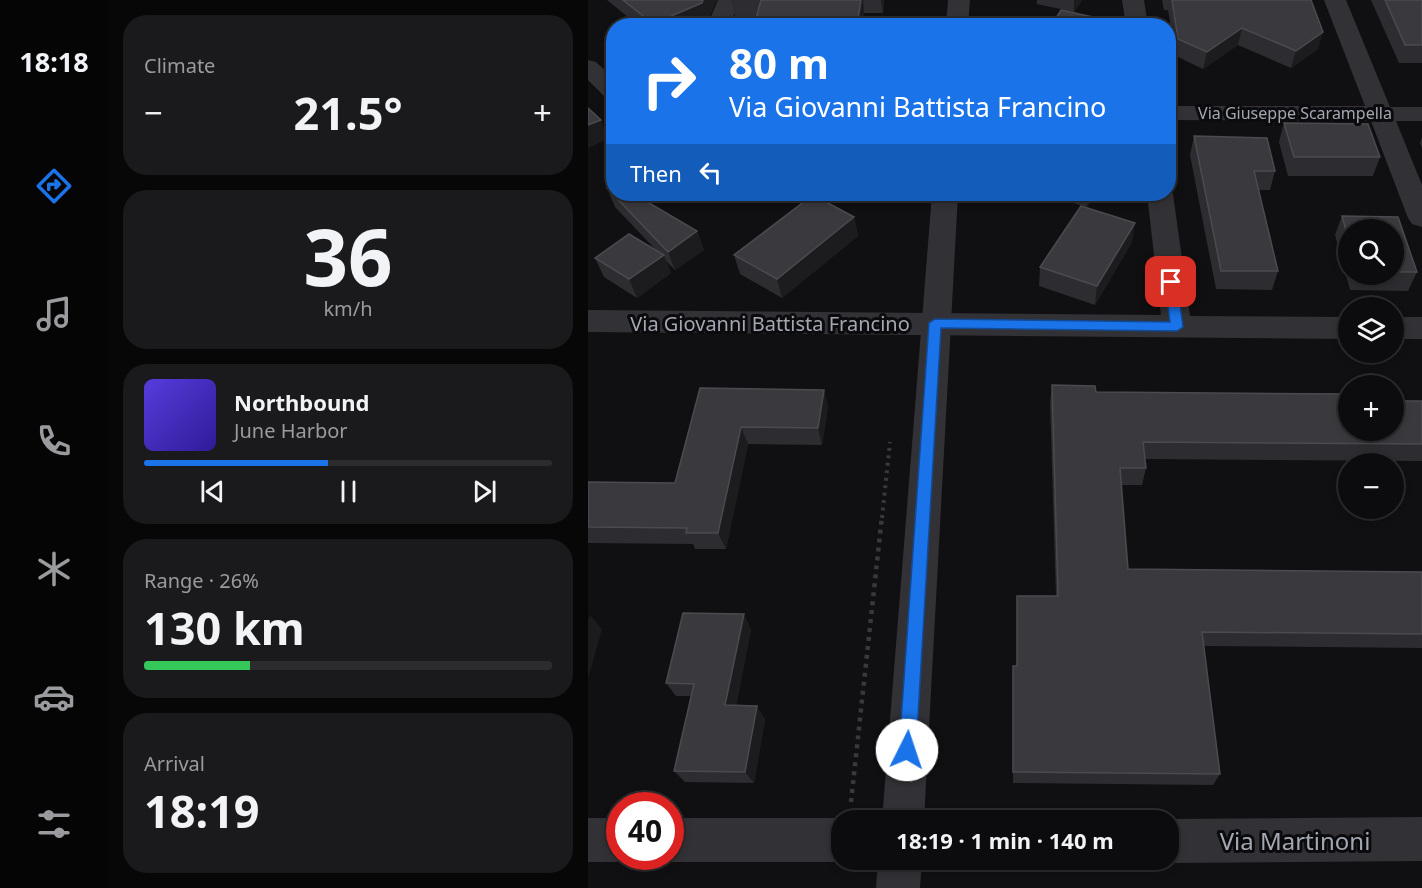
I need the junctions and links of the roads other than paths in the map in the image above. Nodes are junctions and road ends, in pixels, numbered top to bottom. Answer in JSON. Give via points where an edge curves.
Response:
{"nodes":[{"id":1,"x":729,"y":0,"type":"edge"},
{"id":2,"x":959,"y":0,"type":"edge"},
{"id":3,"x":1133,"y":0,"type":"edge"},
{"id":4,"x":1335,"y":0,"type":"edge"},
{"id":5,"x":721,"y":18,"type":"edge"},
{"id":6,"x":958,"y":18,"type":"edge"},
{"id":7,"x":1136,"y":18,"type":"edge"},
{"id":8,"x":1176,"y":113,"type":"edge"},
{"id":9,"x":1381,"y":114,"type":"junction"},
{"id":10,"x":1422,"y":114,"type":"edge"},
{"id":11,"x":944,"y":201,"type":"edge"},
{"id":12,"x":1161,"y":201,"type":"edge"},
{"id":13,"x":1422,"y":218,"type":"edge"},
{"id":14,"x":588,"y":321,"type":"edge"},
{"id":15,"x":935,"y":323,"type":"junction"},
{"id":16,"x":1177,"y":327,"type":"junction"},
{"id":17,"x":1338,"y":328,"type":"edge"},
{"id":18,"x":1404,"y":328,"type":"edge"},
{"id":19,"x":1422,"y":328,"type":"edge"},
{"id":20,"x":904,"y":810,"type":"edge"},
{"id":21,"x":831,"y":825,"type":"edge"},
{"id":22,"x":684,"y":839,"type":"edge"},
{"id":23,"x":1422,"y":839,"type":"edge"},
{"id":24,"x":588,"y":840,"type":"edge"},
{"id":25,"x":606,"y":840,"type":"edge"},
{"id":26,"x":1179,"y":840,"type":"edge"},
{"id":27,"x":899,"y":870,"type":"edge"},
{"id":28,"x":898,"y":888,"type":"edge"}],
"edges":[{"from":1,"to":5,"type":"street"},
{"from":2,"to":6,"type":"street"},
{"from":3,"to":7,"type":"street"},
{"from":4,"to":9,"type":"street"},
{"from":8,"to":9,"type":"street","name":"Via Giuseppe Scarampella"},
{"from":9,"to":10,"type":"street","name":"Via Giuseppe Scarampella"},
{"from":9,"to":13,"type":"street"},
{"from":11,"to":15,"type":"street"},
{"from":12,"to":16,"type":"street"},
{"from":14,"to":15,"type":"street","name":"Via Giovanni Battista Francino"},
{"from":15,"to":16,"type":"street","name":"Via Giovanni Battista Francino"},
{"from":15,"to":20,"type":"street"},
{"from":16,"to":17,"type":"street","name":"Via Giovanni Battista Francino"},
{"from":18,"to":19,"type":"street"},
{"from":21,"to":22,"type":"street"},
{"from":23,"to":26,"type":"street","name":"Via Martinoni"},
{"from":24,"to":25,"type":"street"},
{"from":27,"to":28,"type":"street"}]}
